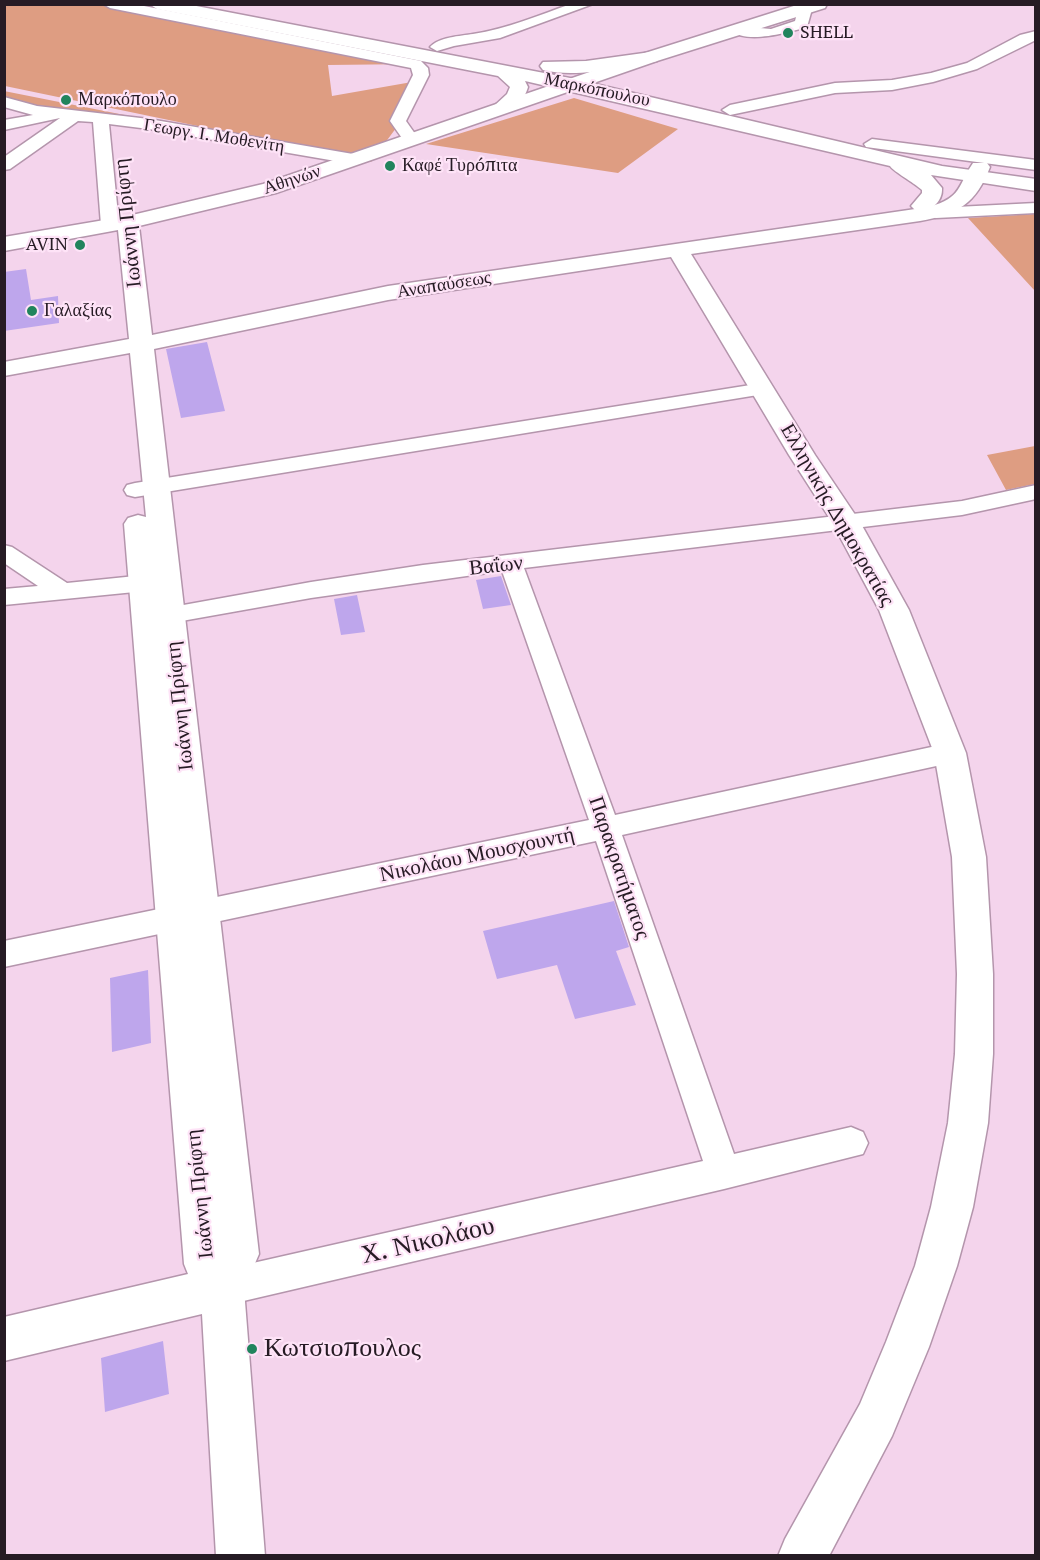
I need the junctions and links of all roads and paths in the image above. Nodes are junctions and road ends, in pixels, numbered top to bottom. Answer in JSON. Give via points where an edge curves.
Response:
{"nodes":[{"id":1,"x":110,"y":4,"type":"edge"},
{"id":2,"x":157,"y":4,"type":"edge"},
{"id":3,"x":200,"y":4,"type":"edge"},
{"id":4,"x":586,"y":4,"type":"edge"},
{"id":5,"x":812,"y":7,"type":"edge"},
{"id":6,"x":1035,"y":35,"type":"edge"},
{"id":7,"x":437,"y":47,"type":"junction"},
{"id":8,"x":651,"y":57,"type":"junction"},
{"id":9,"x":527,"y":65,"type":"junction"},
{"id":10,"x":504,"y":71,"type":"junction"},
{"id":11,"x":591,"y":77,"type":"junction"},
{"id":12,"x":570,"y":84,"type":"junction"},
{"id":13,"x":676,"y":97,"type":"junction"},
{"id":14,"x":4,"y":102,"type":"edge"},
{"id":15,"x":504,"y":106,"type":"junction"},
{"id":16,"x":730,"y":110,"type":"junction"},
{"id":17,"x":56,"y":114,"type":"junction"},
{"id":18,"x":74,"y":116,"type":"junction"},
{"id":19,"x":109,"y":120,"type":"junction"},
{"id":20,"x":4,"y":124,"type":"edge"},
{"id":21,"x":410,"y":138,"type":"junction"},
{"id":22,"x":120,"y":143,"type":"dead end"},
{"id":23,"x":868,"y":149,"type":"junction"},
{"id":24,"x":353,"y":159,"type":"junction"},
{"id":25,"x":4,"y":165,"type":"edge"},
{"id":26,"x":1035,"y":165,"type":"edge"},
{"id":27,"x":969,"y":171,"type":"junction"},
{"id":28,"x":1035,"y":173,"type":"edge"},
{"id":29,"x":1035,"y":185,"type":"edge"},
{"id":30,"x":1035,"y":208,"type":"edge"},
{"id":31,"x":929,"y":210,"type":"junction"},
{"id":32,"x":122,"y":219,"type":"junction"},
{"id":33,"x":4,"y":244,"type":"edge"},
{"id":34,"x":677,"y":249,"type":"junction"},
{"id":35,"x":131,"y":346,"type":"junction"},
{"id":36,"x":4,"y":369,"type":"edge"},
{"id":37,"x":763,"y":388,"type":"junction"},
{"id":38,"x":145,"y":489,"type":"junction"},
{"id":39,"x":1035,"y":492,"type":"edge"},
{"id":40,"x":846,"y":522,"type":"junction"},
{"id":41,"x":4,"y":552,"type":"edge"},
{"id":42,"x":511,"y":564,"type":"junction"},
{"id":43,"x":155,"y":582,"type":"junction"},
{"id":44,"x":63,"y":591,"type":"junction"},
{"id":45,"x":4,"y":597,"type":"edge"},
{"id":46,"x":158,"y":617,"type":"junction"},
{"id":47,"x":950,"y":753,"type":"junction"},
{"id":48,"x":606,"y":828,"type":"junction"},
{"id":49,"x":188,"y":915,"type":"junction"},
{"id":50,"x":4,"y":954,"type":"edge"},
{"id":51,"x":851,"y":1143,"type":"dead end"},
{"id":52,"x":724,"y":1173,"type":"junction"},
{"id":53,"x":222,"y":1288,"type":"junction"},
{"id":54,"x":4,"y":1339,"type":"edge"},
{"id":55,"x":241,"y":1556,"type":"edge"},
{"id":56,"x":802,"y":1556,"type":"edge"}],
"edges":[{"from":1,"to":21,"type":"street","via":[[416,64],[421,75],[398,121]]},
{"from":2,"to":10,"type":"main road","name":"Μαρκόπουλου"},
{"from":3,"to":7,"type":"main road","name":"Μαρκόπουλου"},
{"from":4,"to":7,"type":"street","via":[[495,35]]},
{"from":5,"to":8,"type":"main road"},
{"from":6,"to":16,"type":"street","via":[[972,66],[933,77],[892,85],[835,88]]},
{"from":7,"to":9,"type":"main road","name":"Μαρκόπουλου"},
{"from":8,"to":9,"type":"main road","via":[[586,66]]},
{"from":8,"to":11,"type":"main road","name":"Αθηνών"},
{"from":8,"to":13,"type":"main road","via":[[633,72],[643,82]]},
{"from":9,"to":11,"type":"main road","name":"Μαρκόπουλου"},
{"from":10,"to":12,"type":"main road","name":"Μαρκόπουλου"},
{"from":10,"to":15,"type":"main road","via":[[519,87],[516,96]]},
{"from":11,"to":12,"type":"main road","name":"Αθηνών"},
{"from":11,"to":13,"type":"main road","name":"Μαρκόπουλου"},
{"from":12,"to":15,"type":"main road","name":"Αθηνών"},
{"from":12,"to":23,"type":"main road","name":"Μαρκόπουλου"},
{"from":13,"to":16,"type":"main road","name":"Μαρκόπουλου"},
{"from":14,"to":17,"type":"street","name":"Γεωργ. Ι. Μοθενίτη"},
{"from":15,"to":21,"type":"main road","name":"Αθηνών"},
{"from":16,"to":23,"type":"main road","name":"Μαρκόπουλου"},
{"from":17,"to":18,"type":"street","name":"Γεωργ. Ι. Μοθενίτη"},
{"from":17,"to":20,"type":"street"},
{"from":18,"to":19,"type":"street","name":"Γεωργ. Ι. Μοθενίτη"},
{"from":18,"to":25,"type":"street"},
{"from":19,"to":22,"type":"street","name":"Ιωάννη Πρίφτη"},
{"from":19,"to":24,"type":"street","name":"Γεωργ. Ι. Μοθενίτη"},
{"from":19,"to":32,"type":"street","name":"Ιωάννη Πρίφτη"},
{"from":21,"to":24,"type":"main road","name":"Αθηνών"},
{"from":23,"to":26,"type":"street"},
{"from":23,"to":27,"type":"main road","name":"Μαρκόπουλου"},
{"from":23,"to":31,"type":"main road","via":[[928,183],[932,188]]},
{"from":24,"to":32,"type":"main road","name":"Αθηνών","via":[[269,189]]},
{"from":27,"to":28,"type":"main road","name":"Μαρκόπουλου"},
{"from":27,"to":29,"type":"main road","name":"Μαρκόπουλου"},
{"from":27,"to":31,"type":"main road","name":"Αναπαύσεως","via":[[964,196]]},
{"from":30,"to":31,"type":"street"},
{"from":31,"to":34,"type":"main road","name":"Αναπαύσεως"},
{"from":32,"to":33,"type":"main road","name":"Αθηνών"},
{"from":32,"to":35,"type":"main road","name":"Ιωάννη Πρίφτη"},
{"from":34,"to":35,"type":"main road","name":"Αναπαύσεως","via":[[388,293]]},
{"from":34,"to":37,"type":"main road","name":"Ελληνικής Δημοκρατίας"},
{"from":35,"to":36,"type":"main road","name":"Αναπαύσεως"},
{"from":35,"to":38,"type":"main road","name":"Ιωάννη Πρίφτη"},
{"from":35,"to":38,"type":"main road","name":"Ιωάννη Πρίφτη","via":[[128,415]]},
{"from":37,"to":38,"type":"street"},
{"from":37,"to":40,"type":"main road","name":"Ελληνικής Δημοκρατίας"},
{"from":38,"to":43,"type":"main road","name":"Ιωάννη Πρίφτη"},
{"from":39,"to":40,"type":"street","name":"Βαΐων","via":[[962,508]]},
{"from":40,"to":42,"type":"street","name":"Βαΐων"},
{"from":40,"to":47,"type":"main road","name":"Ελληνικής Δημοκρατίας","via":[[894,609]]},
{"from":41,"to":44,"type":"street"},
{"from":42,"to":46,"type":"street","name":"Βαΐων","via":[[423,573]]},
{"from":42,"to":48,"type":"street","name":"Παρακρατήματος"},
{"from":43,"to":44,"type":"street"},
{"from":43,"to":46,"type":"main road","name":"Ιωάννη Πρίφτη"},
{"from":44,"to":45,"type":"street"},
{"from":46,"to":49,"type":"main road","name":"Ιωάννη Πρίφτη"},
{"from":47,"to":48,"type":"street","name":"Νικολάου Μουσχουντή"},
{"from":47,"to":56,"type":"main road","name":"Ελληνικής Δημοκρατίας","via":[[969,856],[975,974],[968,1123],[936,1266],[907,1347],[876,1420]]},
{"from":48,"to":49,"type":"street","name":"Νικολάου Μουσχουντή"},
{"from":48,"to":52,"type":"street","name":"Παρακρατήματος"},
{"from":49,"to":50,"type":"street","name":"Νικολάου Μουσχουντή"},
{"from":49,"to":53,"type":"main road","name":"Ιωάννη Πρίφτη","via":[[205,1264]]},
{"from":51,"to":52,"type":"street","name":"Χ. Νικολάου"},
{"from":52,"to":53,"type":"street","name":"Χ. Νικολάου"},
{"from":53,"to":54,"type":"main road","name":"Χ. Νικολάου"},
{"from":53,"to":55,"type":"main road","name":"Ιωάννη Πρίφτη"}]}
